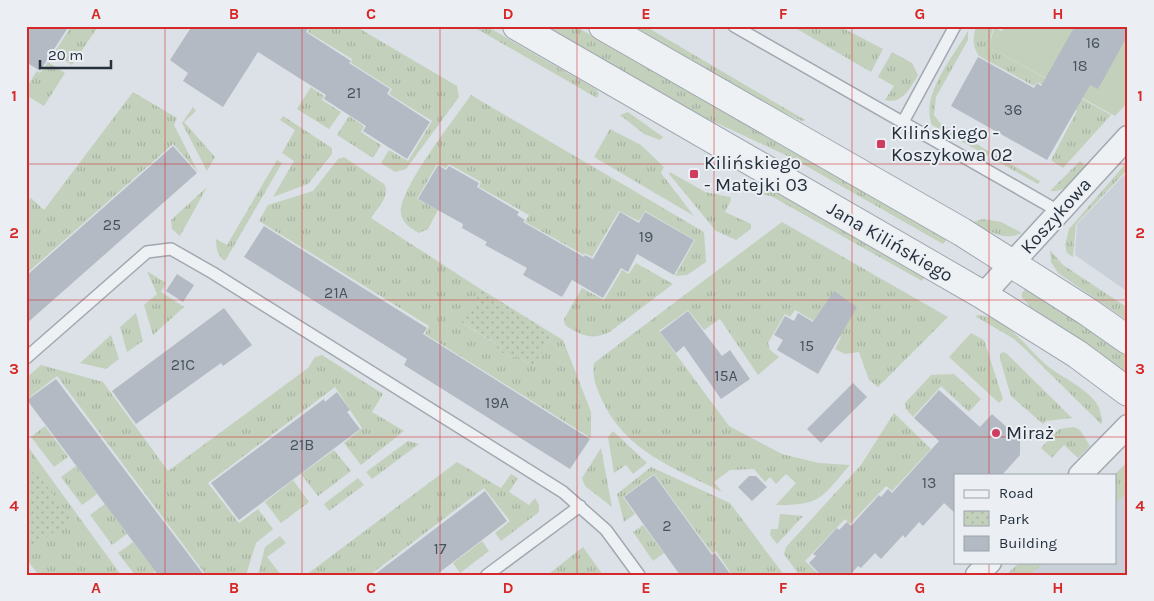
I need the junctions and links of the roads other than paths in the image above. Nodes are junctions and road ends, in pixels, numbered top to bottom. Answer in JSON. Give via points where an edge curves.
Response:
{"nodes":[{"id":1,"x":517,"y":26,"type":"edge"},
{"id":2,"x":603,"y":26,"type":"edge"},
{"id":3,"x":734,"y":26,"type":"edge"},
{"id":4,"x":955,"y":26,"type":"edge"},
{"id":5,"x":903,"y":122,"type":"junction"},
{"id":6,"x":1128,"y":138,"type":"edge"},
{"id":7,"x":1060,"y":212,"type":"junction"},
{"id":8,"x":1013,"y":263,"type":"junction"},
{"id":9,"x":983,"y":295,"type":"junction"},
{"id":10,"x":1128,"y":340,"type":"edge"},
{"id":11,"x":26,"y":358,"type":"edge"},
{"id":12,"x":1128,"y":392,"type":"edge"},
{"id":13,"x":1128,"y":426,"type":"edge"},
{"id":14,"x":1081,"y":474,"type":"edge"},
{"id":15,"x":580,"y":506,"type":"junction"},
{"id":16,"x":988,"y":564,"type":"edge"},
{"id":17,"x":487,"y":575,"type":"edge"},
{"id":18,"x":639,"y":575,"type":"edge"},
{"id":19,"x":977,"y":575,"type":"edge"}],
"edges":[{"from":1,"to":9,"type":"street","name":"Jana Kilińskiego"},
{"from":2,"to":8,"type":"street"},
{"from":3,"to":5,"type":"lane"},
{"from":4,"to":5,"type":"lane"},
{"from":5,"to":7,"type":"lane"},
{"from":6,"to":7,"type":"street","name":"Koszykowa"},
{"from":7,"to":8,"type":"street","name":"Koszykowa"},
{"from":8,"to":9,"type":"street","name":"Koszykowa"},
{"from":8,"to":10,"type":"street"},
{"from":9,"to":12,"type":"street","name":"Jana Kilińskiego","via":[[1076,354]]},
{"from":11,"to":15,"type":"lane","via":[[147,252],[171,249],[430,408]]},
{"from":13,"to":14,"type":"street"},
{"from":15,"to":17,"type":"lane"},
{"from":15,"to":18,"type":"lane","via":[[606,530]]},
{"from":16,"to":19,"type":"street"}]}
